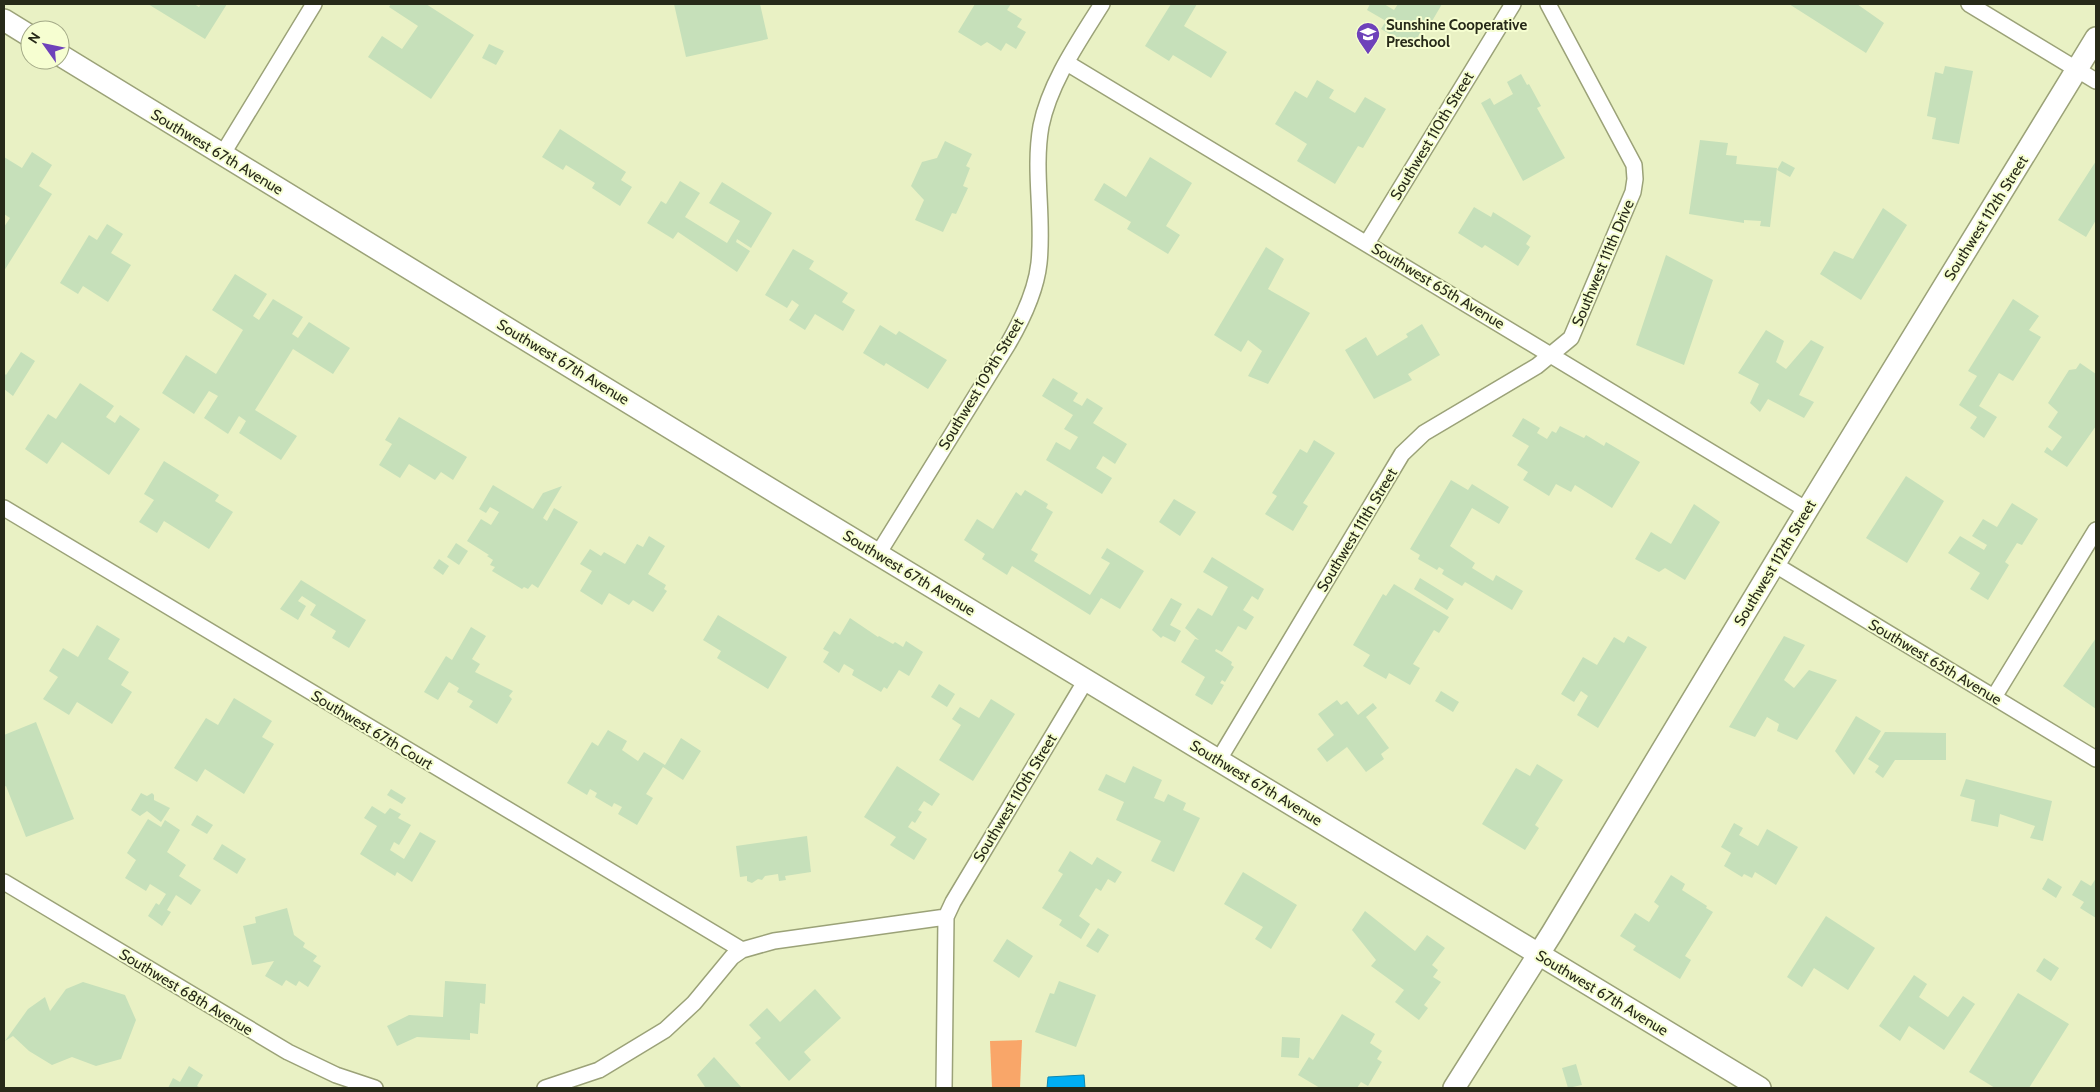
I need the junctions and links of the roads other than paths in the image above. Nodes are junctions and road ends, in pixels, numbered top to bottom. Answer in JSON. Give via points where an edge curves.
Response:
{"nodes":[{"id":1,"x":314,"y":4,"type":"edge"},
{"id":2,"x":1102,"y":4,"type":"edge"},
{"id":3,"x":1513,"y":4,"type":"edge"},
{"id":4,"x":1548,"y":4,"type":"edge"},
{"id":5,"x":1968,"y":4,"type":"edge"},
{"id":6,"x":4,"y":20,"type":"edge"},
{"id":7,"x":20,"y":30,"type":"edge"},
{"id":8,"x":2096,"y":38,"type":"edge"},
{"id":9,"x":70,"y":61,"type":"edge"},
{"id":10,"x":1067,"y":63,"type":"junction"},
{"id":11,"x":2077,"y":69,"type":"junction"},
{"id":12,"x":2096,"y":81,"type":"edge"},
{"id":13,"x":222,"y":155,"type":"junction"},
{"id":14,"x":1367,"y":243,"type":"junction"},
{"id":15,"x":1552,"y":355,"type":"junction"},
{"id":16,"x":4,"y":508,"type":"edge"},
{"id":17,"x":1807,"y":510,"type":"junction"},
{"id":18,"x":2096,"y":530,"type":"edge"},
{"id":19,"x":878,"y":554,"type":"junction"},
{"id":20,"x":1774,"y":564,"type":"junction"},
{"id":21,"x":1086,"y":680,"type":"junction"},
{"id":22,"x":1994,"y":697,"type":"junction"},
{"id":23,"x":2096,"y":759,"type":"edge"},
{"id":24,"x":1218,"y":760,"type":"junction"},
{"id":25,"x":4,"y":882,"type":"edge"},
{"id":26,"x":946,"y":917,"type":"junction"},
{"id":27,"x":742,"y":950,"type":"junction"},
{"id":28,"x":1538,"y":954,"type":"junction"},
{"id":29,"x":375,"y":1088,"type":"edge"},
{"id":30,"x":546,"y":1088,"type":"edge"},
{"id":31,"x":944,"y":1088,"type":"edge"},
{"id":32,"x":1454,"y":1088,"type":"edge"},
{"id":33,"x":1760,"y":1088,"type":"edge"}],
"edges":[{"from":1,"to":13,"type":"street"},
{"from":2,"to":10,"type":"street","name":"Southwest 109th Street"},
{"from":3,"to":14,"type":"street","name":"Southwest 110th Street"},
{"from":4,"to":15,"type":"street","name":"Southwest 111th Drive","via":[[1628,152],[1634,165],[1635,179],[1625,214],[1571,338]]},
{"from":5,"to":11,"type":"street"},
{"from":6,"to":7,"type":"main road"},
{"from":8,"to":11,"type":"main road","name":"Southwest 112th Street"},
{"from":9,"to":13,"type":"main road","name":"Southwest 67th Avenue"},
{"from":10,"to":14,"type":"street","name":"Southwest 65th Avenue"},
{"from":10,"to":19,"type":"street","name":"Southwest 109th Street","via":[[1045,108],[1041,126],[1039,264],[1024,312],[1008,344]]},
{"from":11,"to":12,"type":"street"},
{"from":11,"to":17,"type":"main road","name":"Southwest 112th Street"},
{"from":13,"to":19,"type":"main road","name":"Southwest 67th Avenue"},
{"from":14,"to":15,"type":"street","name":"Southwest 65th Avenue"},
{"from":15,"to":17,"type":"street","name":"Southwest 65th Avenue"},
{"from":15,"to":24,"type":"street","name":"Southwest 111th Street","via":[[1439,423],[1406,450]]},
{"from":16,"to":27,"type":"street","name":"Southwest 67th Court"},
{"from":17,"to":20,"type":"main road","name":"Southwest 112th Street"},
{"from":18,"to":22,"type":"street"},
{"from":19,"to":21,"type":"main road","name":"Southwest 67th Avenue"},
{"from":20,"to":22,"type":"street","name":"Southwest 65th Avenue"},
{"from":20,"to":28,"type":"main road","name":"Southwest 112th Street"},
{"from":21,"to":24,"type":"main road","name":"Southwest 67th Avenue"},
{"from":21,"to":26,"type":"street","name":"Southwest 110th Street"},
{"from":22,"to":23,"type":"street","name":"Southwest 65th Avenue"},
{"from":24,"to":28,"type":"main road","name":"Southwest 67th Avenue"},
{"from":25,"to":29,"type":"street","name":"Southwest 68th Avenue","via":[[288,1052],[336,1075]]},
{"from":26,"to":27,"type":"street","via":[[774,941]]},
{"from":26,"to":31,"type":"street"},
{"from":27,"to":30,"type":"street","via":[[665,1030],[599,1070]]},
{"from":28,"to":32,"type":"main road","name":"Southwest 112th Street"},
{"from":28,"to":33,"type":"main road","name":"Southwest 67th Avenue"}]}
